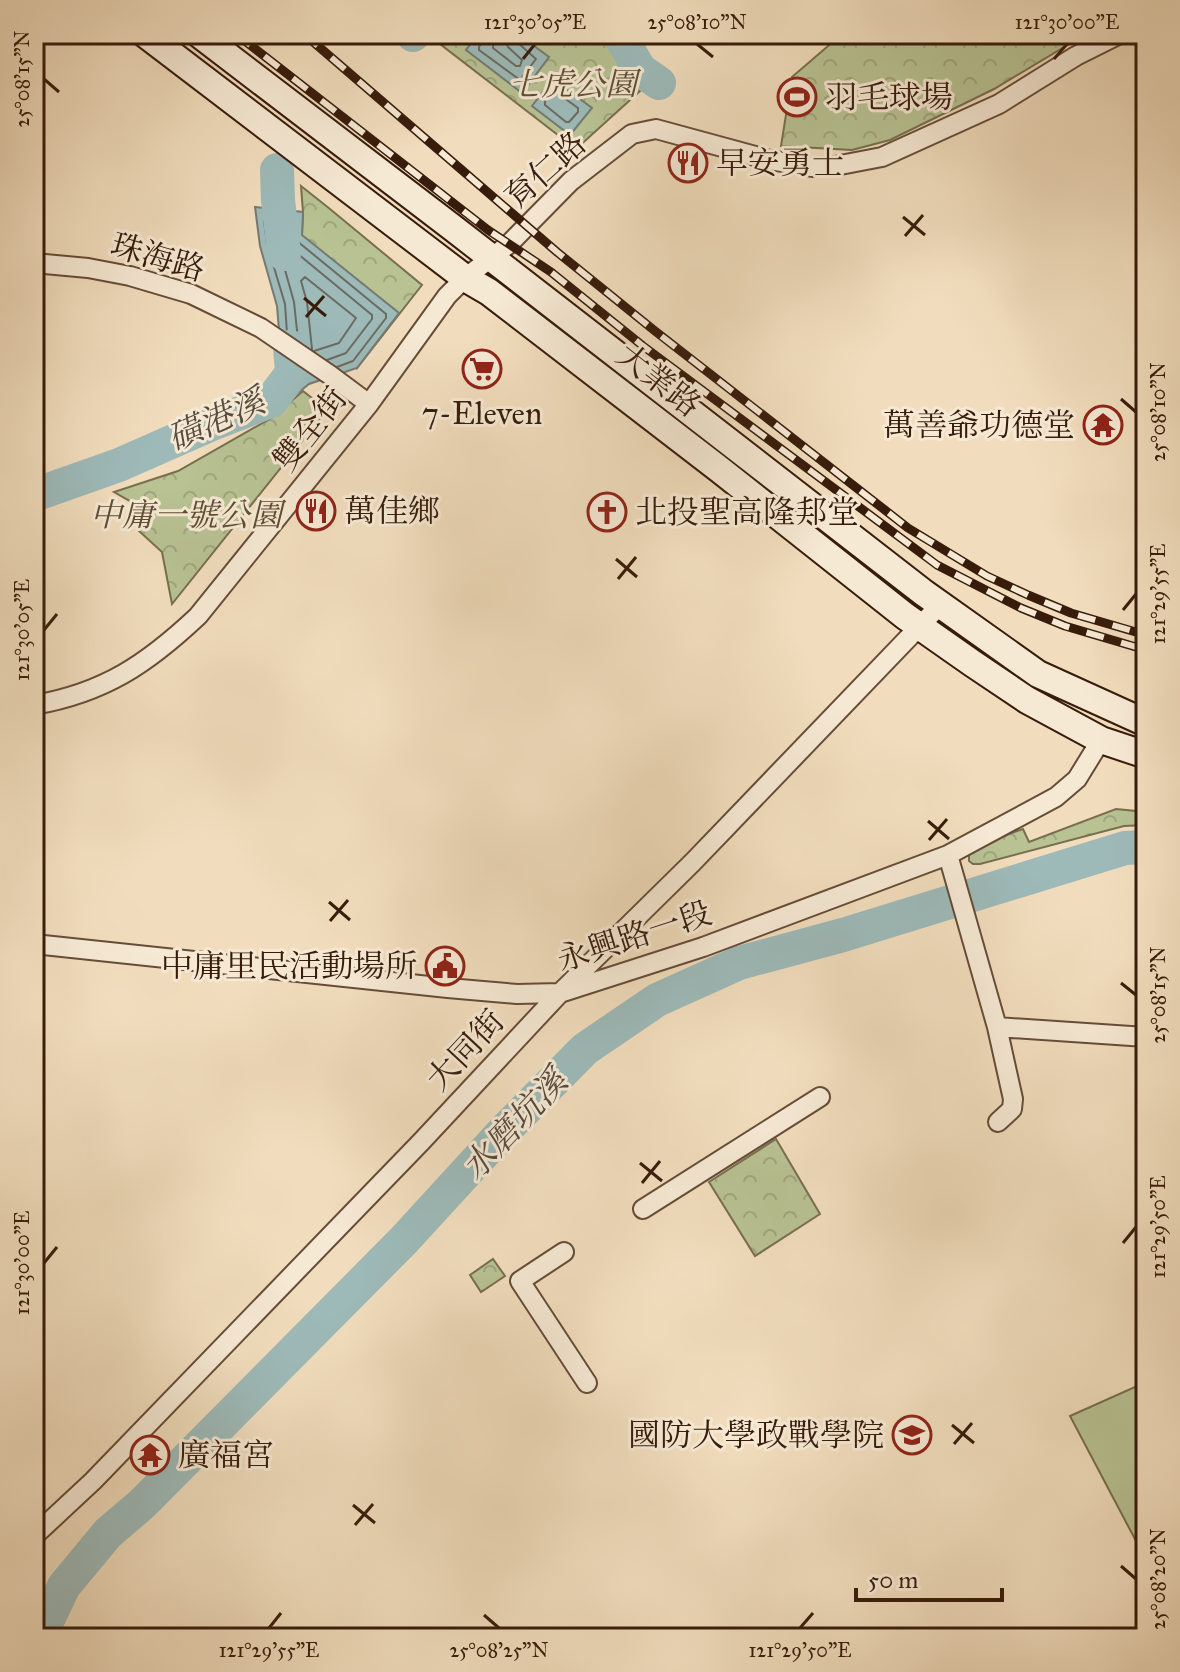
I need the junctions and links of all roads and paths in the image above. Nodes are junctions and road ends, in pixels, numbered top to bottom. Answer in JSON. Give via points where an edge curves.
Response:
{"nodes":[{"id":1,"x":145,"y":34,"type":"edge"},
{"id":2,"x":199,"y":34,"type":"edge"},
{"id":3,"x":1120,"y":34,"type":"edge"},
{"id":4,"x":491,"y":258,"type":"junction"},
{"id":5,"x":34,"y":263,"type":"edge"},
{"id":6,"x":465,"y":278,"type":"junction"},
{"id":7,"x":369,"y":404,"type":"junction"},
{"id":8,"x":940,"y":605,"type":"junction"},
{"id":9,"x":919,"y":625,"type":"junction"},
{"id":10,"x":34,"y":705,"type":"edge"},
{"id":11,"x":1146,"y":723,"type":"edge"},
{"id":12,"x":1101,"y":740,"type":"junction"},
{"id":13,"x":1146,"y":755,"type":"edge"},
{"id":14,"x":949,"y":861,"type":"junction"},
{"id":15,"x":34,"y":944,"type":"edge"},
{"id":16,"x":560,"y":993,"type":"junction"},
{"id":17,"x":997,"y":1027,"type":"junction"},
{"id":18,"x":1146,"y":1037,"type":"edge"},
{"id":19,"x":820,"y":1097,"type":"dead end"},
{"id":20,"x":998,"y":1122,"type":"dead end"},
{"id":21,"x":643,"y":1209,"type":"dead end"},
{"id":22,"x":564,"y":1252,"type":"dead end"},
{"id":23,"x":587,"y":1383,"type":"dead end"},
{"id":24,"x":34,"y":1536,"type":"edge"}],
"edges":[{"from":1,"to":6,"type":"main road","name":"大業路"},
{"from":2,"to":4,"type":"main road","name":"大業路"},
{"from":3,"to":4,"type":"street","name":"育仁路","via":[[999,104],[882,157],[812,167],[656,129],[632,134],[571,181]]},
{"from":4,"to":6,"type":"street","name":"育仁路"},
{"from":4,"to":8,"type":"main road","name":"大業路"},
{"from":5,"to":7,"type":"street","name":"珠海路","via":[[130,276],[191,294],[261,328]]},
{"from":6,"to":7,"type":"street","name":"雙全街"},
{"from":6,"to":9,"type":"main road","name":"大業路"},
{"from":7,"to":10,"type":"street","name":"雙全街","via":[[198,616],[170,643],[92,691]]},
{"from":8,"to":9,"type":"street","name":"大同街"},
{"from":8,"to":11,"type":"main road","name":"大業路","via":[[1038,674]]},
{"from":9,"to":12,"type":"main road","name":"大業路","via":[[1027,700]]},
{"from":9,"to":16,"type":"street","name":"大同街"},
{"from":12,"to":13,"type":"main road","name":"大業路"},
{"from":12,"to":14,"type":"street","name":"永興路一段","via":[[1077,779],[1056,797]]},
{"from":14,"to":16,"type":"street","name":"永興路一段"},
{"from":14,"to":17,"type":"street"},
{"from":15,"to":16,"type":"street","name":"永興路一段","via":[[462,989]]},
{"from":16,"to":24,"type":"street","name":"大同街","via":[[93,1481]]},
{"from":17,"to":18,"type":"street"},
{"from":17,"to":20,"type":"street","via":[[1013,1099],[1012,1109]]},
{"from":19,"to":21,"type":"street"},
{"from":22,"to":23,"type":"street","via":[[520,1281]]}]}
